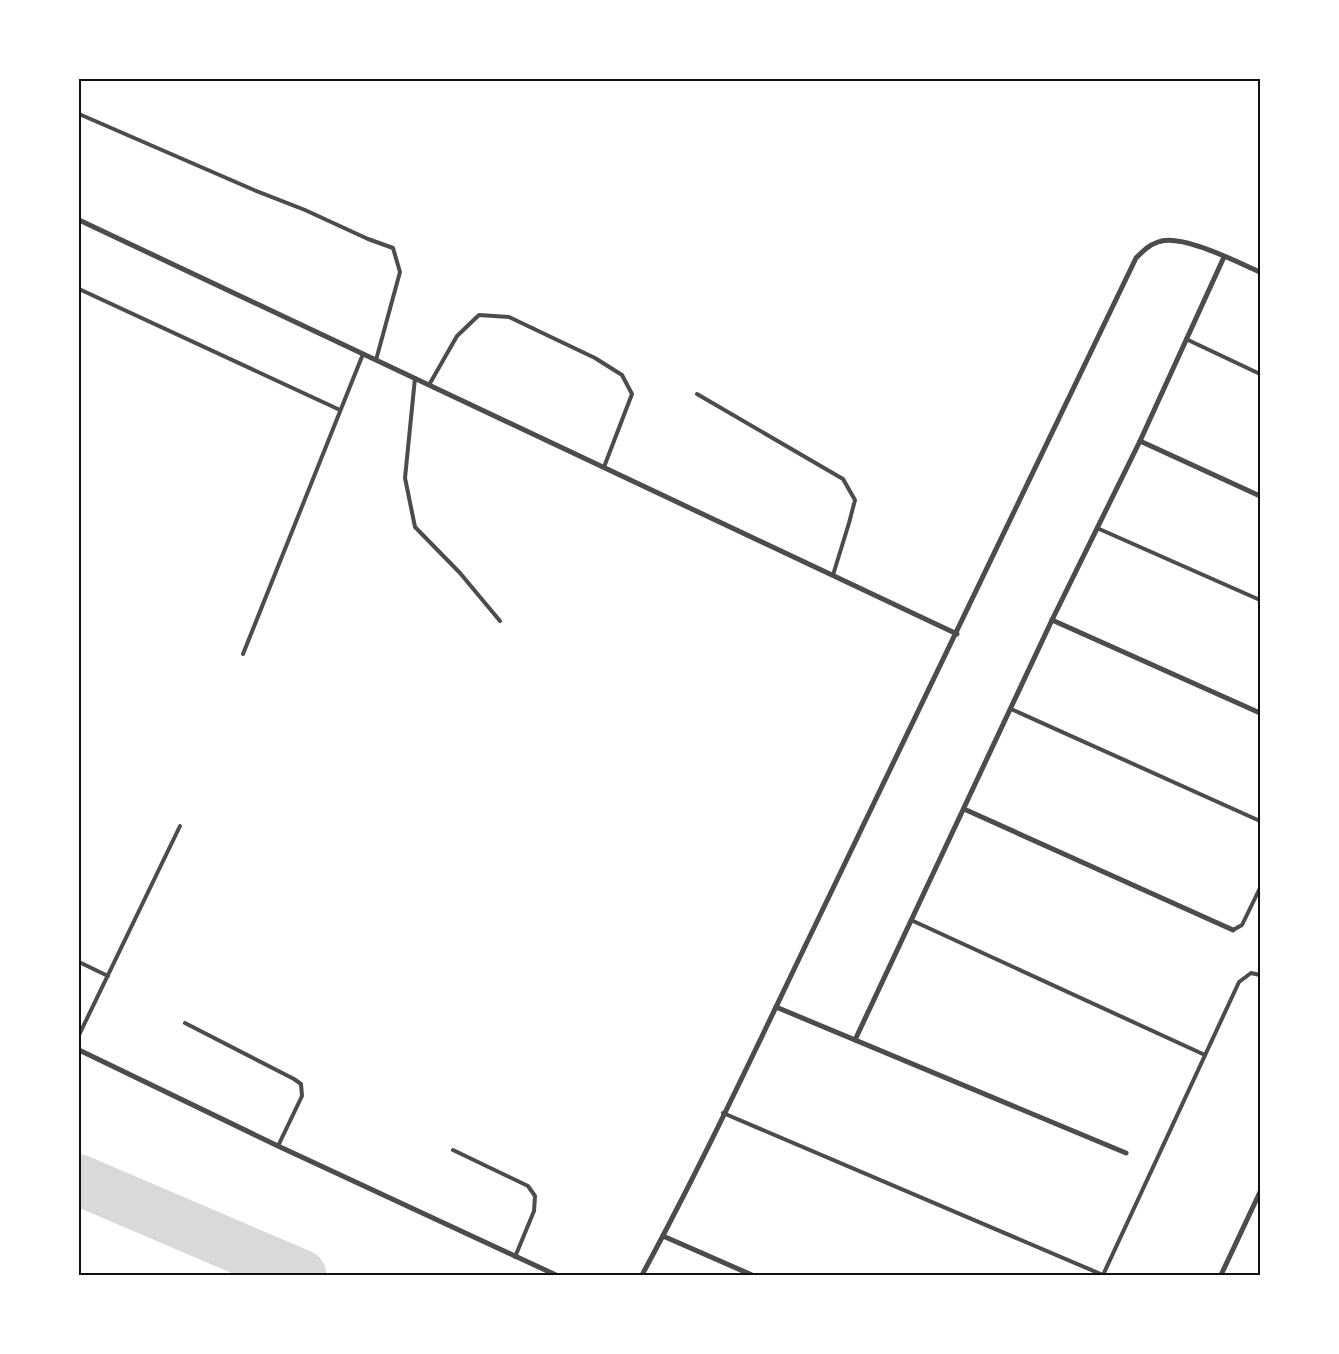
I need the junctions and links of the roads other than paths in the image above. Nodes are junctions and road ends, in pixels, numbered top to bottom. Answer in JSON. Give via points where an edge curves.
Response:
{"nodes":[{"id":1,"x":79,"y":114,"type":"edge"},
{"id":2,"x":79,"y":220,"type":"edge"},
{"id":3,"x":1224,"y":257,"type":"junction"},
{"id":4,"x":1260,"y":272,"type":"edge"},
{"id":5,"x":79,"y":290,"type":"edge"},
{"id":6,"x":1186,"y":339,"type":"junction"},
{"id":7,"x":363,"y":354,"type":"junction"},
{"id":8,"x":376,"y":360,"type":"junction"},
{"id":9,"x":1260,"y":374,"type":"edge"},
{"id":10,"x":415,"y":378,"type":"junction"},
{"id":11,"x":430,"y":385,"type":"junction"},
{"id":12,"x":697,"y":394,"type":"dead end"},
{"id":13,"x":340,"y":410,"type":"junction"},
{"id":14,"x":1140,"y":441,"type":"junction"},
{"id":15,"x":604,"y":467,"type":"junction"},
{"id":16,"x":1260,"y":496,"type":"edge"},
{"id":17,"x":1098,"y":528,"type":"junction"},
{"id":18,"x":833,"y":575,"type":"junction"},
{"id":19,"x":1260,"y":600,"type":"edge"},
{"id":20,"x":1052,"y":620,"type":"junction"},
{"id":21,"x":500,"y":621,"type":"dead end"},
{"id":22,"x":957,"y":634,"type":"junction"},
{"id":23,"x":243,"y":654,"type":"dead end"},
{"id":24,"x":1011,"y":709,"type":"junction"},
{"id":25,"x":1260,"y":713,"type":"edge"},
{"id":26,"x":964,"y":809,"type":"junction"},
{"id":27,"x":1260,"y":821,"type":"edge"},
{"id":28,"x":180,"y":826,"type":"dead end"},
{"id":29,"x":1260,"y":888,"type":"edge"},
{"id":30,"x":911,"y":920,"type":"junction"},
{"id":31,"x":1233,"y":930,"type":"joint"},
{"id":32,"x":79,"y":962,"type":"edge"},
{"id":33,"x":1260,"y":975,"type":"edge"},
{"id":34,"x":108,"y":976,"type":"junction"},
{"id":35,"x":776,"y":1007,"type":"junction"},
{"id":36,"x":185,"y":1024,"type":"dead end"},
{"id":37,"x":79,"y":1035,"type":"edge"},
{"id":38,"x":855,"y":1040,"type":"junction"},
{"id":39,"x":79,"y":1050,"type":"edge"},
{"id":40,"x":1205,"y":1055,"type":"junction"},
{"id":41,"x":724,"y":1113,"type":"junction"},
{"id":42,"x":278,"y":1146,"type":"junction"},
{"id":43,"x":453,"y":1150,"type":"dead end"},
{"id":44,"x":1126,"y":1153,"type":"dead end"},
{"id":45,"x":1260,"y":1192,"type":"edge"},
{"id":46,"x":663,"y":1236,"type":"junction"},
{"id":47,"x":515,"y":1257,"type":"junction"},
{"id":48,"x":556,"y":1275,"type":"edge"},
{"id":49,"x":642,"y":1275,"type":"edge"},
{"id":50,"x":752,"y":1275,"type":"edge"},
{"id":51,"x":1103,"y":1275,"type":"edge"},
{"id":52,"x":1221,"y":1275,"type":"edge"}],
"edges":[{"from":1,"to":8,"type":"lane","via":[[393,248],[400,272]]},
{"from":2,"to":7,"type":"street"},
{"from":3,"to":4,"type":"street"},
{"from":3,"to":6,"type":"street"},
{"from":3,"to":22,"type":"street","via":[[1178,240],[1159,241],[1146,247],[1136,258]]},
{"from":5,"to":13,"type":"lane"},
{"from":6,"to":9,"type":"lane"},
{"from":6,"to":14,"type":"street"},
{"from":7,"to":8,"type":"street"},
{"from":7,"to":13,"type":"lane"},
{"from":8,"to":10,"type":"street"},
{"from":10,"to":11,"type":"street"},
{"from":10,"to":21,"type":"lane","via":[[405,478],[415,527],[460,573]]},
{"from":11,"to":15,"type":"street"},
{"from":11,"to":15,"type":"lane","via":[[457,336],[479,315],[509,317],[595,358],[622,375],[632,394]]},
{"from":12,"to":18,"type":"lane","via":[[843,479],[854,500]]},
{"from":13,"to":23,"type":"lane"},
{"from":14,"to":16,"type":"street"},
{"from":14,"to":17,"type":"street"},
{"from":15,"to":18,"type":"street"},
{"from":17,"to":19,"type":"lane"},
{"from":17,"to":20,"type":"street"},
{"from":18,"to":22,"type":"street"},
{"from":20,"to":24,"type":"street"},
{"from":20,"to":25,"type":"street"},
{"from":22,"to":35,"type":"street"},
{"from":24,"to":26,"type":"street"},
{"from":24,"to":27,"type":"lane"},
{"from":26,"to":30,"type":"street"},
{"from":26,"to":31,"type":"street"},
{"from":28,"to":34,"type":"lane"},
{"from":29,"to":31,"type":"lane","via":[[1242,925]]},
{"from":30,"to":38,"type":"street"},
{"from":30,"to":40,"type":"lane"},
{"from":32,"to":34,"type":"lane"},
{"from":33,"to":40,"type":"lane","via":[[1251,973],[1239,982]]},
{"from":34,"to":37,"type":"lane"},
{"from":35,"to":38,"type":"street"},
{"from":35,"to":41,"type":"street"},
{"from":36,"to":42,"type":"lane","via":[[301,1084],[302,1096]]},
{"from":38,"to":44,"type":"street"},
{"from":39,"to":42,"type":"street"},
{"from":40,"to":51,"type":"lane"},
{"from":41,"to":46,"type":"street"},
{"from":41,"to":51,"type":"lane"},
{"from":42,"to":47,"type":"street"},
{"from":43,"to":47,"type":"lane","via":[[528,1186],[535,1196],[534,1211]]},
{"from":45,"to":52,"type":"street"},
{"from":46,"to":49,"type":"street"},
{"from":46,"to":50,"type":"street"},
{"from":47,"to":48,"type":"street"}]}
